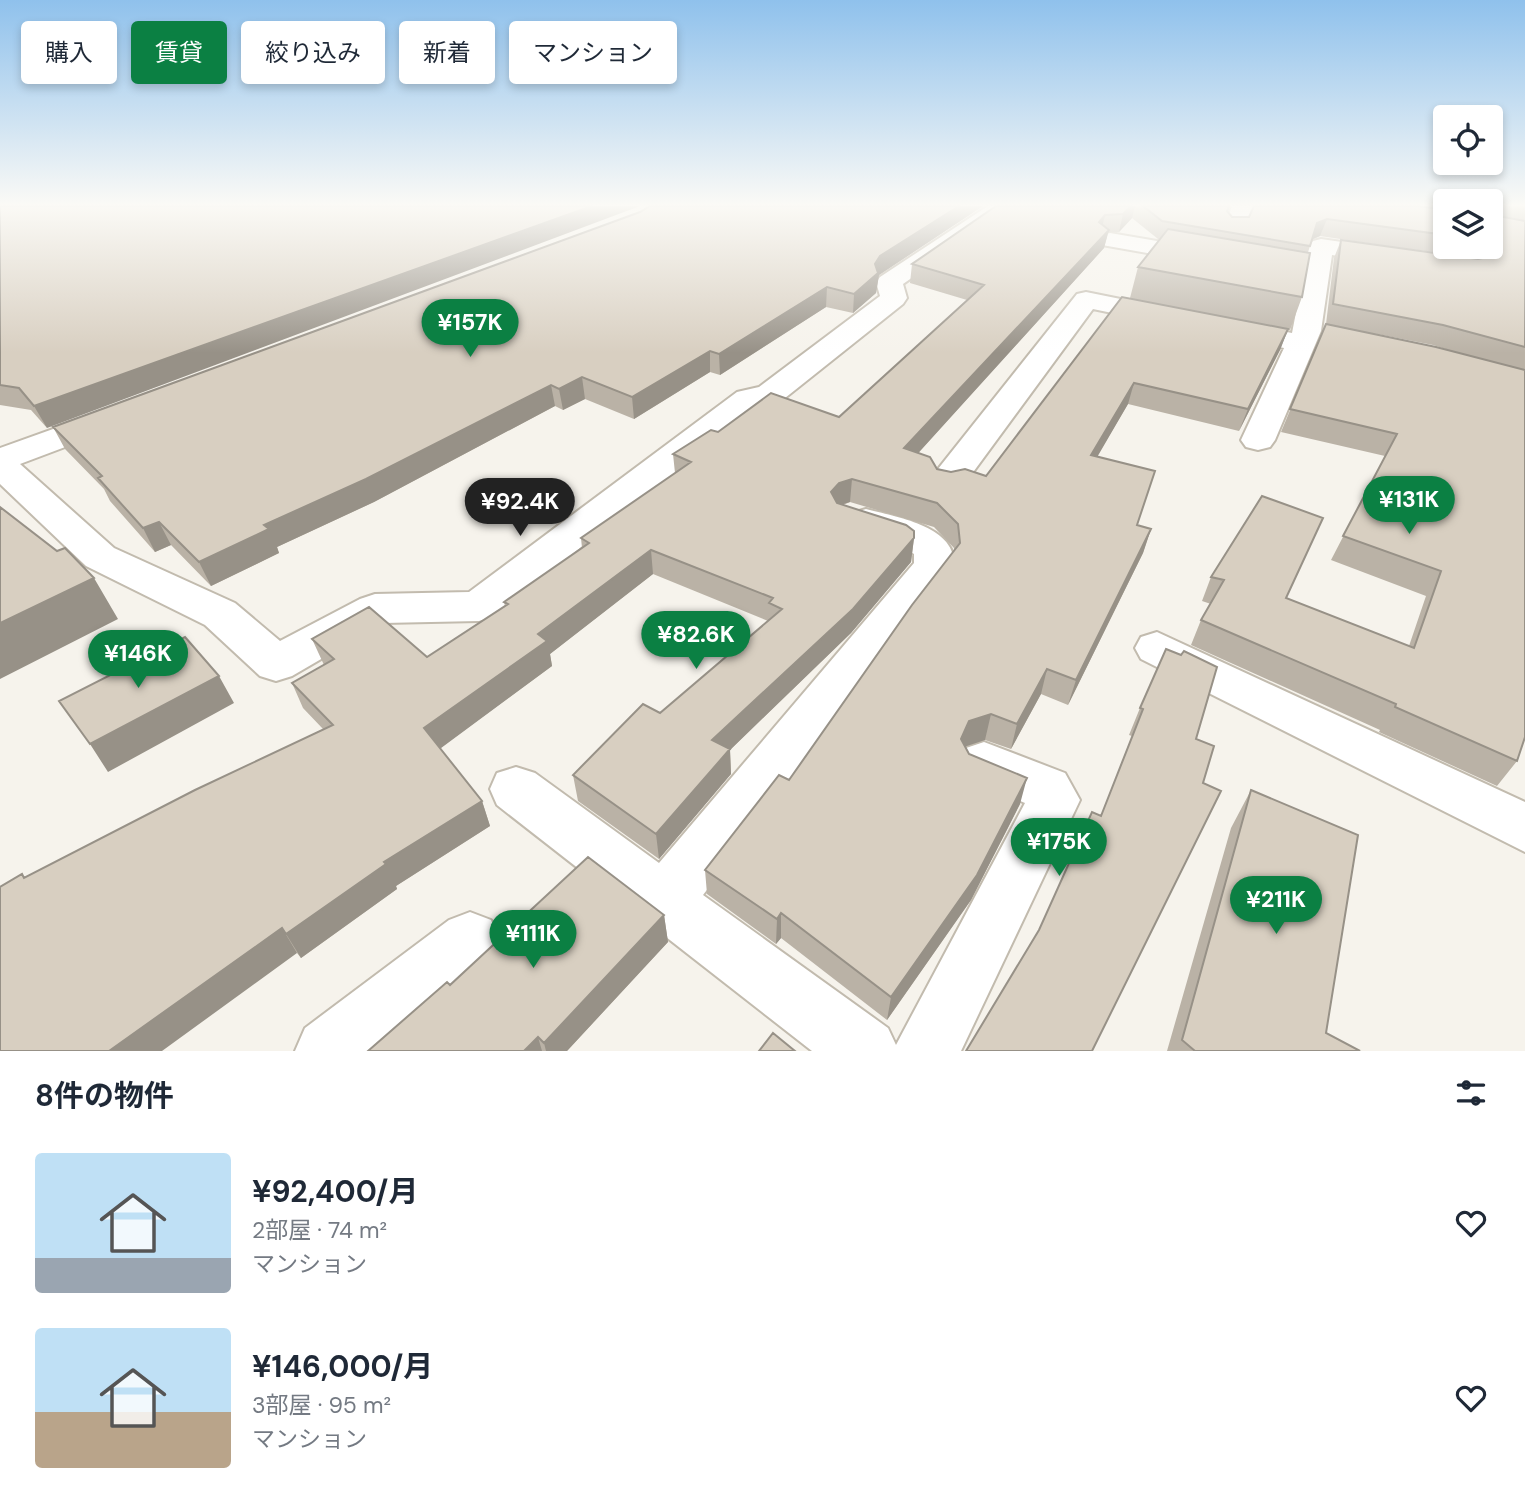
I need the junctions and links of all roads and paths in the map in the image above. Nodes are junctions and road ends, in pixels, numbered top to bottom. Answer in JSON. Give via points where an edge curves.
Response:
{"nodes":[{"id":1,"x":929,"y":255,"type":"edge"},
{"id":2,"x":1195,"y":255,"type":"edge"},
{"id":3,"x":1319,"y":255,"type":"edge"},
{"id":4,"x":1381,"y":255,"type":"edge"},
{"id":5,"x":1465,"y":259,"type":"edge"},
{"id":6,"x":1234,"y":262,"type":"edge"},
{"id":7,"x":1289,"y":271,"type":"edge"},
{"id":8,"x":1316,"y":276,"type":"junction"},
{"id":9,"x":1313,"y":337,"type":"junction"},
{"id":10,"x":129,"y":411,"type":"edge"},
{"id":11,"x":1258,"y":440,"type":"dead end"},
{"id":12,"x":0,"y":463,"type":"edge"},
{"id":13,"x":947,"y":482,"type":"edge"},
{"id":14,"x":850,"y":517,"type":"edge"},
{"id":15,"x":1157,"y":648,"type":"dead end"},
{"id":16,"x":985,"y":763,"type":"edge"},
{"id":17,"x":516,"y":789,"type":"dead end"},
{"id":18,"x":1525,"y":828,"type":"edge"},
{"id":19,"x":664,"y":900,"type":"junction"},
{"id":20,"x":470,"y":941,"type":"dead end"},
{"id":21,"x":328,"y":1051,"type":"edge"},
{"id":22,"x":865,"y":1051,"type":"edge"},
{"id":23,"x":926,"y":1051,"type":"edge"}],
"edges":[{"from":1,"to":12,"type":"street","via":[[888,282],[894,298],[769,395],[748,399],[479,606],[375,609],[276,664],[220,614],[100,557]]},
{"from":2,"to":6,"type":"street"},
{"from":3,"to":8,"type":"street"},
{"from":4,"to":5,"type":"street","via":[[1468,268]]},
{"from":7,"to":8,"type":"street"},
{"from":8,"to":9,"type":"street"},
{"from":9,"to":11,"type":"street"},
{"from":9,"to":13,"type":"street","via":[[1200,323],[1086,300]]},
{"from":10,"to":12,"type":"street"},
{"from":14,"to":19,"type":"street","via":[[925,542],[935,556],[934,566]]},
{"from":15,"to":18,"type":"street"},
{"from":16,"to":23,"type":"street","via":[[1046,788],[1054,803]]},
{"from":17,"to":19,"type":"street"},
{"from":19,"to":22,"type":"street"},
{"from":20,"to":21,"type":"street"}]}
